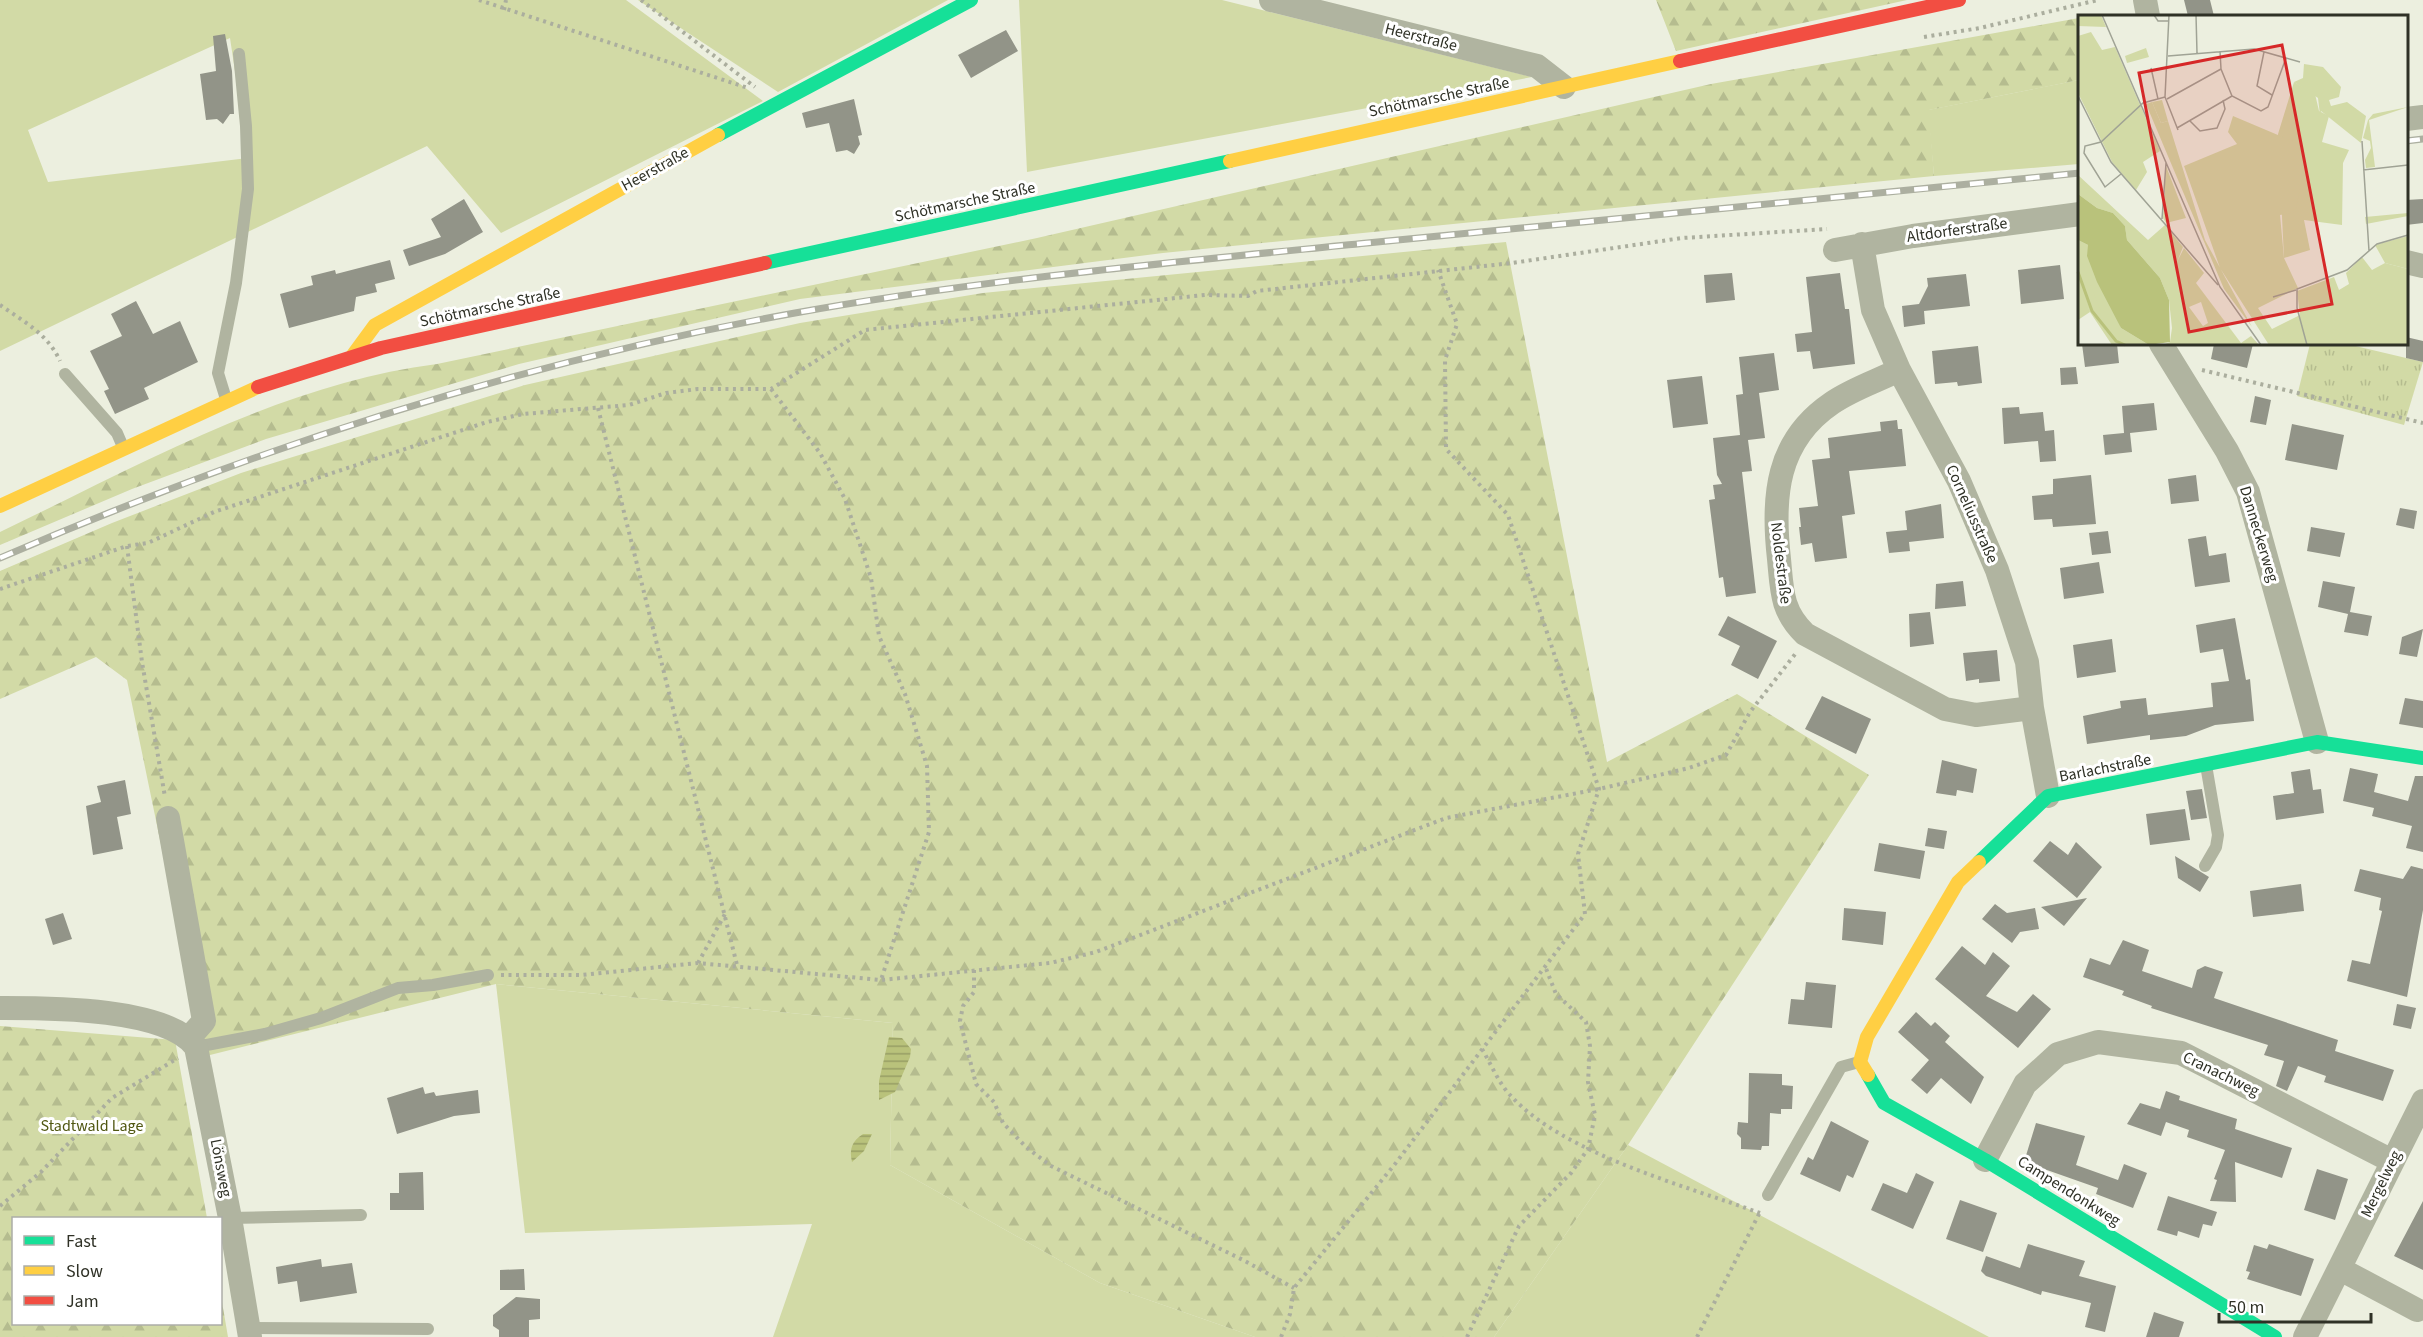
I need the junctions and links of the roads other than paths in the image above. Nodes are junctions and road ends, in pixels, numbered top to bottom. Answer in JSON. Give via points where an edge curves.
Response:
{"nodes":[{"id":1,"x":971,"y":0,"type":"edge"},
{"id":2,"x":1271,"y":0,"type":"edge"},
{"id":3,"x":1959,"y":0,"type":"edge"},
{"id":4,"x":2145,"y":0,"type":"edge"},
{"id":5,"x":2148,"y":15,"type":"edge"},
{"id":6,"x":239,"y":54,"type":"dead end"},
{"id":7,"x":1564,"y":87,"type":"junction"},
{"id":8,"x":2423,"y":117,"type":"edge"},
{"id":9,"x":2408,"y":119,"type":"edge"},
{"id":10,"x":2078,"y":214,"type":"edge"},
{"id":11,"x":1836,"y":239,"type":"road end"},
{"id":12,"x":1862,"y":244,"type":"junction"},
{"id":13,"x":2408,"y":262,"type":"edge"},
{"id":14,"x":2423,"y":266,"type":"edge"},
{"id":15,"x":2162,"y":345,"type":"edge"},
{"id":16,"x":353,"y":355,"type":"junction"},
{"id":17,"x":1899,"y":370,"type":"junction"},
{"id":18,"x":65,"y":374,"type":"road end"},
{"id":19,"x":226,"y":401,"type":"junction"},
{"id":20,"x":123,"y":447,"type":"junction"},
{"id":21,"x":0,"y":506,"type":"edge"},
{"id":22,"x":2032,"y":708,"type":"junction"},
{"id":23,"x":2317,"y":742,"type":"junction"},
{"id":24,"x":2423,"y":758,"type":"edge"},
{"id":25,"x":2206,"y":764,"type":"junction"},
{"id":26,"x":2048,"y":796,"type":"junction"},
{"id":27,"x":168,"y":818,"type":"road end"},
{"id":28,"x":2205,"y":866,"type":"dead end"},
{"id":29,"x":488,"y":975,"type":"road end"},
{"id":30,"x":0,"y":1008,"type":"edge"},
{"id":31,"x":193,"y":1042,"type":"junction"},
{"id":32,"x":1860,"y":1062,"type":"junction"},
{"id":33,"x":2423,"y":1101,"type":"edge"},
{"id":34,"x":1985,"y":1160,"type":"junction"},
{"id":35,"x":2392,"y":1161,"type":"junction"},
{"id":36,"x":1768,"y":1195,"type":"road end"},
{"id":37,"x":360,"y":1215,"type":"dead end"},
{"id":38,"x":230,"y":1218,"type":"junction"},
{"id":39,"x":2340,"y":1269,"type":"junction"},
{"id":40,"x":2417,"y":1310,"type":"dead end"},
{"id":41,"x":428,"y":1329,"type":"dead end"},
{"id":42,"x":249,"y":1332,"type":"edge"},
{"id":43,"x":2275,"y":1337,"type":"edge"},
{"id":44,"x":2305,"y":1337,"type":"edge"}],
"edges":[{"from":1,"to":16,"type":"main road","name":"Heerstraße","via":[[779,101],[375,325]]},
{"from":2,"to":7,"type":"street","name":"Heerstraße","via":[[1538,66]]},
{"from":3,"to":7,"type":"main road","name":"Schötmarsche Straße"},
{"from":4,"to":5,"type":"street"},
{"from":6,"to":19,"type":"lane","via":[[248,189],[236,283],[218,373]]},
{"from":7,"to":16,"type":"main road","name":"Schötmarsche Straße"},
{"from":8,"to":9,"type":"street"},
{"from":10,"to":12,"type":"street","name":"Altdorferstraße"},
{"from":11,"to":12,"type":"street","name":"Altdorferstraße"},
{"from":12,"to":17,"type":"street","name":"Corneliusstraße","via":[[1873,310]]},
{"from":13,"to":14,"type":"street"},
{"from":15,"to":23,"type":"street","name":"Danneckerweg","via":[[2248,492]]},
{"from":16,"to":19,"type":"main road","name":"Schötmarsche Straße"},
{"from":17,"to":22,"type":"street","name":"Corneliusstraße","via":[[1986,540],[2027,662]]},
{"from":17,"to":22,"type":"street","name":"Noldestraße","via":[[1834,402],[1809,421],[1791,449],[1779,478],[1774,513],[1785,608],[1805,634],[1945,709],[1976,715]]},
{"from":18,"to":20,"type":"lane","via":[[117,433]]},
{"from":19,"to":20,"type":"main road","name":"Schötmarsche Straße"},
{"from":20,"to":21,"type":"main road","name":"Schötmarsche Straße"},
{"from":22,"to":26,"type":"street","name":"Corneliusstraße"},
{"from":23,"to":24,"type":"main road","name":"Barlachstraße"},
{"from":23,"to":25,"type":"main road","name":"Barlachstraße"},
{"from":25,"to":26,"type":"main road","name":"Barlachstraße"},
{"from":25,"to":28,"type":"lane","via":[[2218,835]]},
{"from":26,"to":32,"type":"main road","name":"Barlachstraße","via":[[1958,882],[1867,1037]]},
{"from":27,"to":31,"type":"street","via":[[204,1021]]},
{"from":29,"to":31,"type":"lane","via":[[398,988],[276,1031]]},
{"from":30,"to":31,"type":"street","via":[[108,1012],[178,1031]]},
{"from":31,"to":38,"type":"street","name":"Lönsweg"},
{"from":32,"to":34,"type":"main road","name":"Campendonkweg","via":[[1884,1103]]},
{"from":32,"to":36,"type":"lane","via":[[1841,1067]]},
{"from":33,"to":35,"type":"street","name":"Mergelweg"},
{"from":34,"to":35,"type":"street","name":"Cranachweg","via":[[2025,1084],[2058,1054],[2098,1042],[2181,1053]]},
{"from":34,"to":43,"type":"main road","name":"Campendonkweg"},
{"from":35,"to":39,"type":"street","name":"Mergelweg"},
{"from":37,"to":38,"type":"lane"},
{"from":38,"to":42,"type":"street","name":"Lönsweg"},
{"from":39,"to":40,"type":"street"},
{"from":39,"to":44,"type":"street","name":"Mergelweg"},
{"from":41,"to":42,"type":"lane"}]}
